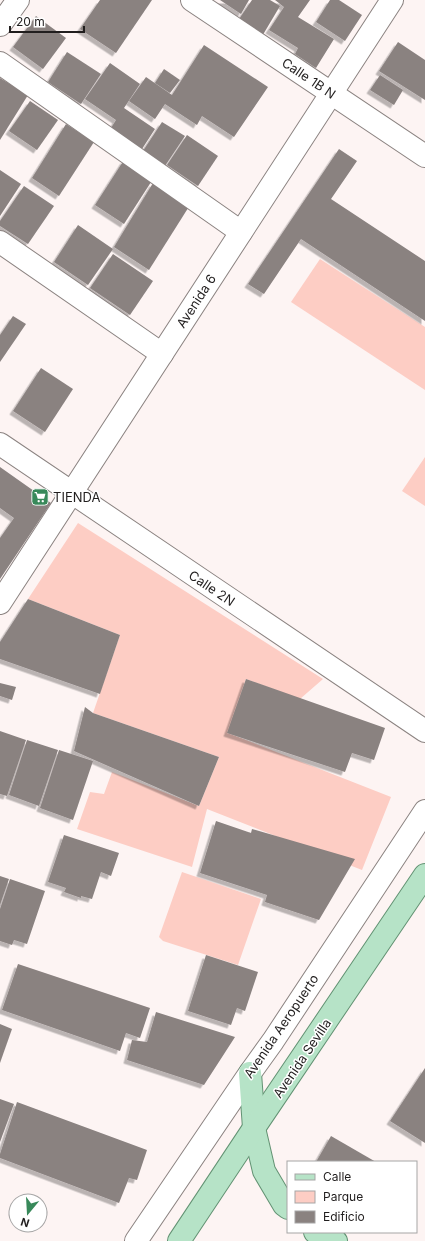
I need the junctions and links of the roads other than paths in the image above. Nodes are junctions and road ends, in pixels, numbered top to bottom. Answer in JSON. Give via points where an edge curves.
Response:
{"nodes":[{"id":1,"x":18,"y":0,"type":"edge"},
{"id":2,"x":192,"y":0,"type":"edge"},
{"id":3,"x":392,"y":0,"type":"edge"},
{"id":4,"x":0,"y":25,"type":"edge"},
{"id":5,"x":0,"y":63,"type":"edge"},
{"id":6,"x":332,"y":93,"type":"junction"},
{"id":7,"x":425,"y":156,"type":"edge"},
{"id":8,"x":241,"y":232,"type":"junction"},
{"id":9,"x":0,"y":242,"type":"edge"},
{"id":10,"x":162,"y":354,"type":"junction"},
{"id":11,"x":0,"y":444,"type":"edge"},
{"id":12,"x":72,"y":493,"type":"junction"},
{"id":13,"x":0,"y":603,"type":"edge"},
{"id":14,"x":425,"y":731,"type":"edge"},
{"id":15,"x":425,"y":811,"type":"edge"},
{"id":16,"x":425,"y":876,"type":"edge"},
{"id":17,"x":250,"y":1072,"type":"junction"},
{"id":18,"x":254,"y":1128,"type":"junction"},
{"id":19,"x":287,"y":1207,"type":"edge"},
{"id":20,"x":317,"y":1233,"type":"edge"},
{"id":21,"x":136,"y":1241,"type":"edge"},
{"id":22,"x":180,"y":1241,"type":"edge"},
{"id":23,"x":336,"y":1241,"type":"edge"}],
"edges":[{"from":1,"to":4,"type":"street"},
{"from":2,"to":6,"type":"street","name":"Calle 1B N"},
{"from":3,"to":6,"type":"street","name":"Avenida 6"},
{"from":5,"to":8,"type":"street"},
{"from":6,"to":7,"type":"street","name":"Calle 1B N"},
{"from":6,"to":8,"type":"street","name":"Avenida 6"},
{"from":8,"to":10,"type":"street","name":"Avenida 6"},
{"from":9,"to":10,"type":"street"},
{"from":10,"to":12,"type":"street","name":"Avenida 6"},
{"from":11,"to":12,"type":"street","name":"Calle 2N"},
{"from":12,"to":13,"type":"street","name":"Avenida 6"},
{"from":12,"to":14,"type":"street","name":"Calle 2N"},
{"from":15,"to":17,"type":"street","name":"Avenida Aeropuerto"},
{"from":16,"to":18,"type":"main road","name":"Avenida Sevilla"},
{"from":17,"to":18,"type":"main road"},
{"from":17,"to":21,"type":"street","name":"Avenida Aeropuerto"},
{"from":18,"to":19,"type":"main road","via":[[264,1171]]},
{"from":18,"to":22,"type":"main road","name":"Avenida Sevilla"},
{"from":20,"to":23,"type":"main road"}]}
